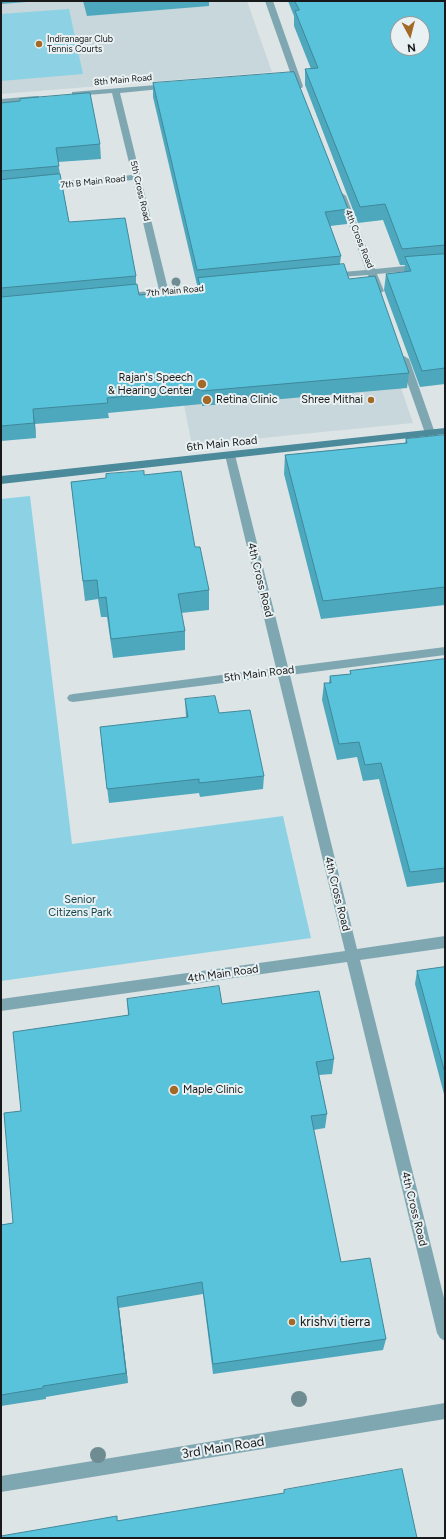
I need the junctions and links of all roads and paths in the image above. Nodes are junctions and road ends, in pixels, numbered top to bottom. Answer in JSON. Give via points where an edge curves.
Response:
{"nodes":[{"id":1,"x":269,"y":1,"type":"edge"},
{"id":2,"x":178,"y":85,"type":"edge"},
{"id":3,"x":116,"y":91,"type":"junction"},
{"id":4,"x":70,"y":95,"type":"edge"},
{"id":5,"x":47,"y":97,"type":"edge"},
{"id":6,"x":303,"y":97,"type":"edge"},
{"id":7,"x":1,"y":101,"type":"edge"},
{"id":8,"x":137,"y":177,"type":"junction"},
{"id":9,"x":338,"y":184,"type":"edge"},
{"id":10,"x":39,"y":187,"type":"edge"},
{"id":11,"x":445,"y":265,"type":"edge"},
{"id":12,"x":372,"y":272,"type":"junction"},
{"id":13,"x":318,"y":277,"type":"edge"},
{"id":14,"x":226,"y":286,"type":"edge"},
{"id":15,"x":164,"y":292,"type":"junction"},
{"id":16,"x":117,"y":296,"type":"edge"},
{"id":17,"x":383,"y":301,"type":"edge"},
{"id":18,"x":401,"y":352,"type":"edge"},
{"id":19,"x":445,"y":431,"type":"edge"},
{"id":20,"x":430,"y":433,"type":"junction"},
{"id":21,"x":230,"y":455,"type":"junction"},
{"id":22,"x":1,"y":480,"type":"edge"},
{"id":23,"x":445,"y":651,"type":"edge"},
{"id":24,"x":282,"y":671,"type":"junction"},
{"id":25,"x":73,"y":698,"type":"dead end"},
{"id":26,"x":445,"y":942,"type":"edge"},
{"id":27,"x":352,"y":955,"type":"junction"},
{"id":28,"x":1,"y":1005,"type":"edge"},
{"id":29,"x":445,"y":1333,"type":"edge"},
{"id":30,"x":445,"y":1411,"type":"edge"},
{"id":31,"x":1,"y":1484,"type":"edge"}],
"edges":[{"from":1,"to":6,"type":"street","via":[[291,75]]},
{"from":2,"to":3,"type":"street","name":"8th Main Road"},
{"from":3,"to":4,"type":"street","name":"8th Main Road"},
{"from":3,"to":8,"type":"street","name":"5th Cross Road"},
{"from":5,"to":7,"type":"street"},
{"from":8,"to":10,"type":"street","name":"7th B Main Road"},
{"from":8,"to":15,"type":"street","name":"5th Cross Road"},
{"from":9,"to":12,"type":"street","name":"4th Cross Road"},
{"from":11,"to":12,"type":"street"},
{"from":12,"to":13,"type":"street"},
{"from":12,"to":17,"type":"street","name":"4th Cross Road"},
{"from":14,"to":15,"type":"street","name":"7th Main Road"},
{"from":15,"to":16,"type":"street","name":"7th Main Road"},
{"from":18,"to":20,"type":"street"},
{"from":19,"to":20,"type":"street","name":"6th Main Road"},
{"from":20,"to":21,"type":"street","name":"6th Main Road"},
{"from":21,"to":22,"type":"street","name":"6th Main Road"},
{"from":21,"to":24,"type":"street","name":"4th Cross Road"},
{"from":23,"to":24,"type":"street","name":"5th Main Road"},
{"from":24,"to":25,"type":"street","name":"5th Main Road"},
{"from":24,"to":27,"type":"street","name":"4th Cross Road"},
{"from":26,"to":27,"type":"street","name":"4th Main Road"},
{"from":27,"to":28,"type":"street","name":"4th Main Road"},
{"from":27,"to":29,"type":"street","name":"4th Cross Road"},
{"from":30,"to":31,"type":"street","name":"3rd Main Road"}]}
